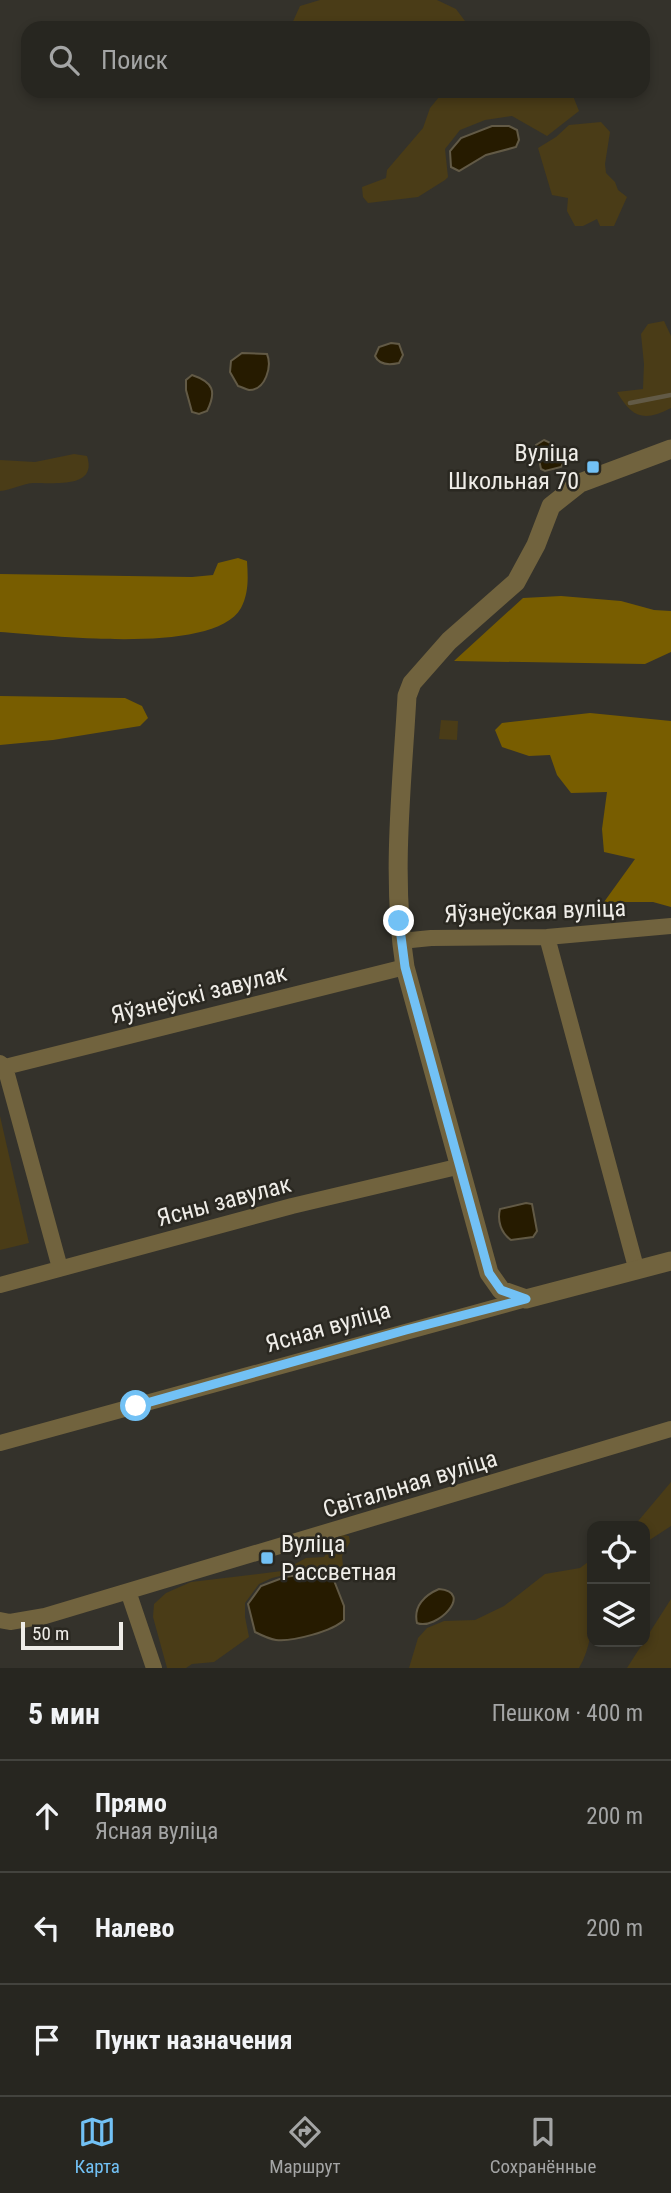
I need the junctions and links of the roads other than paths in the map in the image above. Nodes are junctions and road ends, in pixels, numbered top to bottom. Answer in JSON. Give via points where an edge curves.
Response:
{"nodes":[{"id":1,"x":671,"y":449,"type":"edge"},
{"id":2,"x":671,"y":926,"type":"edge"},
{"id":3,"x":547,"y":937,"type":"junction"},
{"id":4,"x":401,"y":941,"type":"junction"},
{"id":5,"x":405,"y":967,"type":"junction"},
{"id":6,"x":2,"y":1065,"type":"edge"},
{"id":7,"x":461,"y":1166,"type":"junction"},
{"id":8,"x":671,"y":1261,"type":"edge"},
{"id":9,"x":60,"y":1268,"type":"junction"},
{"id":10,"x":637,"y":1271,"type":"junction"},
{"id":11,"x":0,"y":1284,"type":"edge"},
{"id":12,"x":526,"y":1299,"type":"junction"},
{"id":13,"x":671,"y":1429,"type":"edge"},
{"id":14,"x":0,"y":1443,"type":"edge"},
{"id":15,"x":128,"y":1591,"type":"junction"},
{"id":16,"x":0,"y":1620,"type":"edge"},
{"id":17,"x":154,"y":1668,"type":"edge"}],
"edges":[{"from":1,"to":4,"type":"street","via":[[580,482],[551,506],[516,582],[449,641],[412,682],[407,696],[397,873]]},
{"from":2,"to":3,"type":"street","name":"Яўзнеўская вуліца"},
{"from":3,"to":4,"type":"street","name":"Яўзнеўская вуліца"},
{"from":3,"to":10,"type":"street"},
{"from":4,"to":5,"type":"street"},
{"from":5,"to":6,"type":"street","name":"Яўзнеўскі завулак"},
{"from":5,"to":7,"type":"street"},
{"from":6,"to":9,"type":"street"},
{"from":7,"to":9,"type":"street","name":"Ясны завулак"},
{"from":7,"to":12,"type":"street","via":[[489,1273],[501,1290]]},
{"from":8,"to":10,"type":"street","name":"Ясная вуліца"},
{"from":9,"to":11,"type":"street","name":"Ясны завулак"},
{"from":10,"to":12,"type":"street","name":"Ясная вуліца"},
{"from":12,"to":14,"type":"street","name":"Ясная вуліца"},
{"from":13,"to":15,"type":"street","name":"Світальная вуліца"},
{"from":15,"to":16,"type":"street","name":"Світальная вуліца","via":[[45,1616]]},
{"from":15,"to":17,"type":"street"}]}
